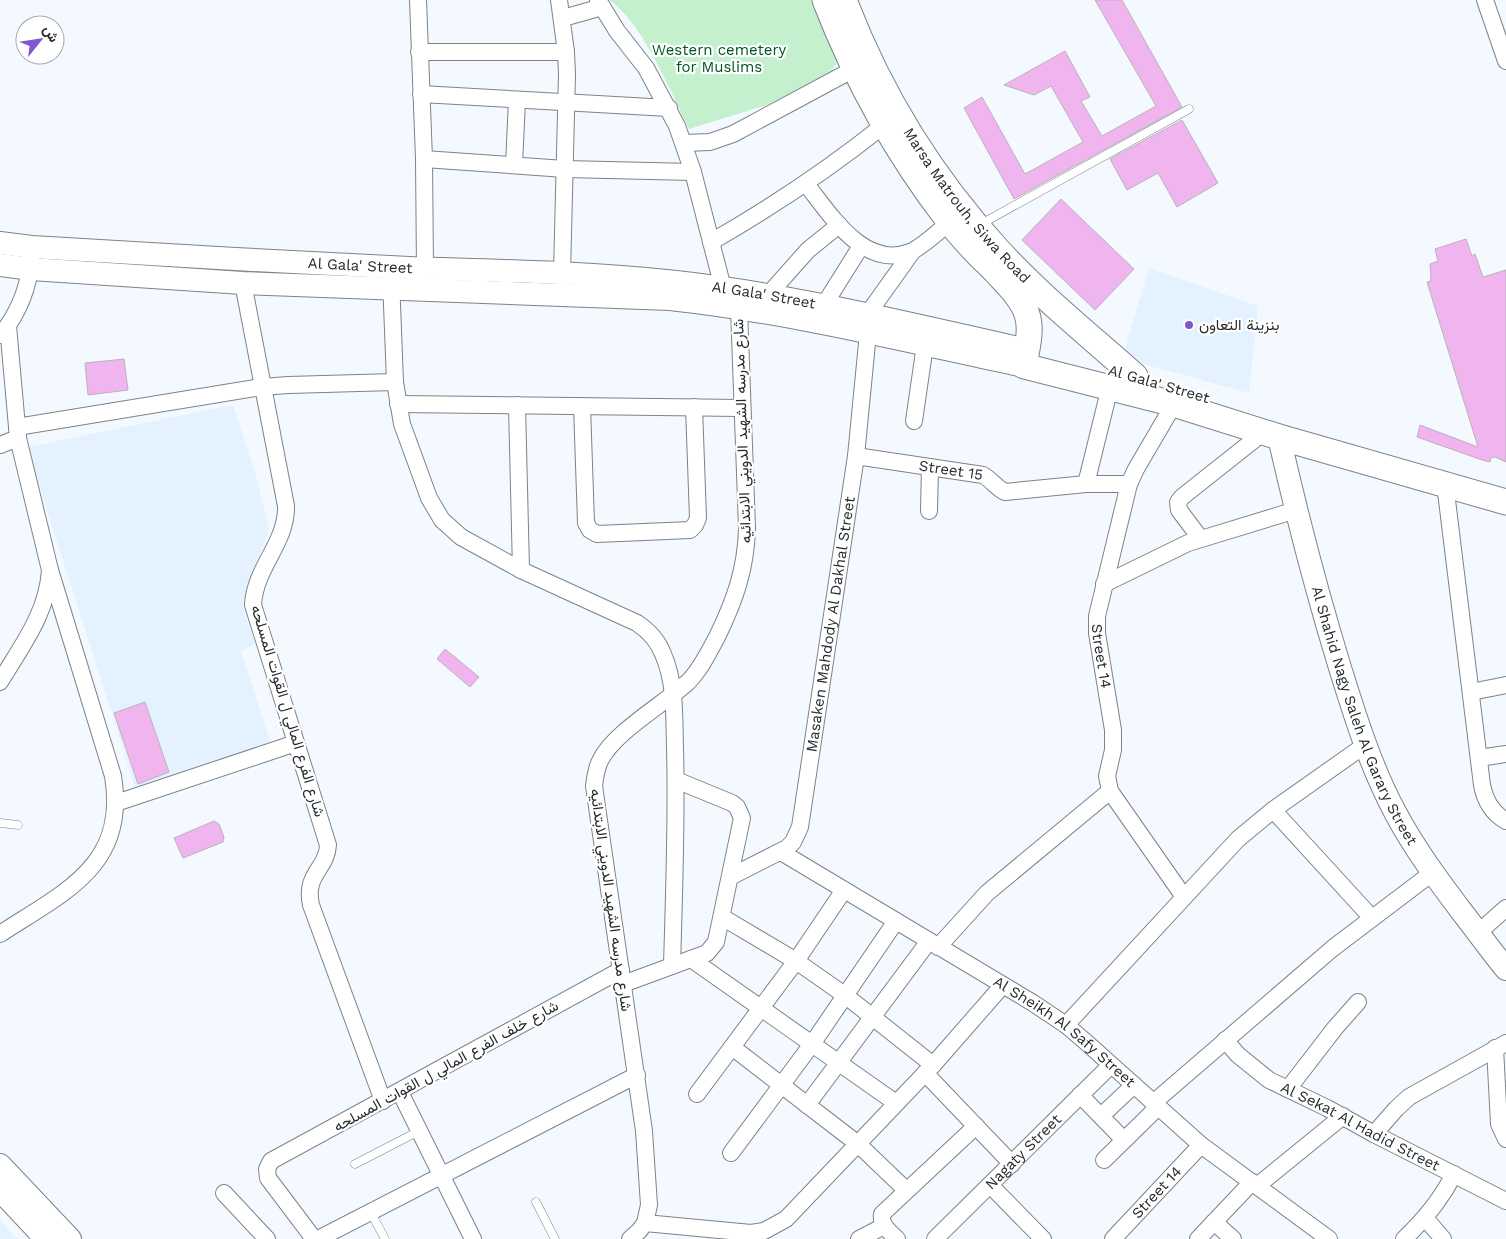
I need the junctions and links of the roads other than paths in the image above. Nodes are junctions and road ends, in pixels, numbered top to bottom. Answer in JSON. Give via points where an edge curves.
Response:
{"nodes":[{"id":1,"x":418,"y":0,"type":"edge"},
{"id":2,"x":559,"y":0,"type":"edge"},
{"id":3,"x":825,"y":0,"type":"edge"},
{"id":4,"x":844,"y":0,"type":"edge"},
{"id":5,"x":1485,"y":0,"type":"edge"},
{"id":6,"x":600,"y":4,"type":"edge"},
{"id":7,"x":562,"y":18,"type":"junction"},
{"id":8,"x":419,"y":52,"type":"junction"},
{"id":9,"x":566,"y":52,"type":"junction"},
{"id":10,"x":1506,"y":61,"type":"edge"},
{"id":11,"x":854,"y":69,"type":"junction"},
{"id":12,"x":421,"y":94,"type":"junction"},
{"id":13,"x":517,"y":100,"type":"junction"},
{"id":14,"x":566,"y":102,"type":"junction"},
{"id":15,"x":669,"y":108,"type":"junction"},
{"id":16,"x":1189,"y":109,"type":"dead end"},
{"id":17,"x":884,"y":125,"type":"junction"},
{"id":18,"x":684,"y":143,"type":"junction"},
{"id":19,"x":424,"y":159,"type":"junction"},
{"id":20,"x":514,"y":165,"type":"junction"},
{"id":21,"x":564,"y":169,"type":"junction"},
{"id":22,"x":693,"y":172,"type":"junction"},
{"id":23,"x":806,"y":184,"type":"junction"},
{"id":24,"x":950,"y":222,"type":"junction"},
{"id":25,"x":839,"y":225,"type":"junction"},
{"id":26,"x":978,"y":226,"type":"junction"},
{"id":27,"x":711,"y":242,"type":"junction"},
{"id":28,"x":0,"y":243,"type":"edge"},
{"id":29,"x":861,"y":246,"type":"junction"},
{"id":30,"x":32,"y":247,"type":"junction"},
{"id":31,"x":912,"y":252,"type":"junction"},
{"id":32,"x":0,"y":265,"type":"edge"},
{"id":33,"x":425,"y":268,"type":"junction"},
{"id":34,"x":30,"y":269,"type":"junction"},
{"id":35,"x":562,"y":274,"type":"junction"},
{"id":36,"x":390,"y":277,"type":"junction"},
{"id":37,"x":243,"y":283,"type":"junction"},
{"id":38,"x":723,"y":288,"type":"junction"},
{"id":39,"x":768,"y":295,"type":"junction"},
{"id":40,"x":824,"y":305,"type":"junction"},
{"id":41,"x":739,"y":308,"type":"junction"},
{"id":42,"x":868,"y":324,"type":"junction"},
{"id":43,"x":4,"y":331,"type":"edge"},
{"id":44,"x":925,"y":345,"type":"junction"},
{"id":45,"x":1025,"y":358,"type":"junction"},
{"id":46,"x":1135,"y":376,"type":"junction"},
{"id":47,"x":395,"y":382,"type":"junction"},
{"id":48,"x":262,"y":387,"type":"junction"},
{"id":49,"x":1110,"y":387,"type":"junction"},
{"id":50,"x":398,"y":404,"type":"junction"},
{"id":51,"x":1174,"y":404,"type":"junction"},
{"id":52,"x":517,"y":405,"type":"junction"},
{"id":53,"x":582,"y":406,"type":"junction"},
{"id":54,"x":694,"y":407,"type":"junction"},
{"id":55,"x":742,"y":408,"type":"junction"},
{"id":56,"x":914,"y":421,"type":"dead end"},
{"id":57,"x":17,"y":433,"type":"junction"},
{"id":58,"x":1272,"y":434,"type":"junction"},
{"id":59,"x":0,"y":444,"type":"edge"},
{"id":60,"x":856,"y":456,"type":"junction"},
{"id":61,"x":930,"y":467,"type":"junction"},
{"id":62,"x":1086,"y":484,"type":"junction"},
{"id":63,"x":1129,"y":484,"type":"junction"},
{"id":64,"x":1445,"y":484,"type":"junction"},
{"id":65,"x":1506,"y":486,"type":"edge"},
{"id":66,"x":1506,"y":502,"type":"edge"},
{"id":67,"x":1296,"y":510,"type":"junction"},
{"id":68,"x":929,"y":511,"type":"dead end"},
{"id":69,"x":1200,"y":538,"type":"junction"},
{"id":70,"x":50,"y":570,"type":"junction"},
{"id":71,"x":521,"y":570,"type":"junction"},
{"id":72,"x":1104,"y":584,"type":"junction"},
{"id":73,"x":0,"y":682,"type":"edge"},
{"id":74,"x":1506,"y":685,"type":"edge"},
{"id":75,"x":1471,"y":692,"type":"junction"},
{"id":76,"x":674,"y":694,"type":"junction"},
{"id":77,"x":296,"y":743,"type":"junction"},
{"id":78,"x":1365,"y":745,"type":"junction"},
{"id":79,"x":1506,"y":754,"type":"edge"},
{"id":80,"x":1479,"y":758,"type":"junction"},
{"id":81,"x":676,"y":780,"type":"junction"},
{"id":82,"x":1110,"y":792,"type":"junction"},
{"id":83,"x":116,"y":803,"type":"junction"},
{"id":84,"x":1273,"y":810,"type":"junction"},
{"id":85,"x":1506,"y":822,"type":"edge"},
{"id":86,"x":0,"y":823,"type":"edge"},
{"id":87,"x":18,"y":824,"type":"dead end"},
{"id":88,"x":781,"y":852,"type":"junction"},
{"id":89,"x":1432,"y":873,"type":"junction"},
{"id":90,"x":730,"y":877,"type":"junction"},
{"id":91,"x":844,"y":890,"type":"junction"},
{"id":92,"x":1184,"y":897,"type":"junction"},
{"id":93,"x":1506,"y":908,"type":"edge"},
{"id":94,"x":722,"y":917,"type":"junction"},
{"id":95,"x":1371,"y":917,"type":"junction"},
{"id":96,"x":896,"y":921,"type":"junction"},
{"id":97,"x":1478,"y":933,"type":"junction"},
{"id":98,"x":0,"y":934,"type":"edge"},
{"id":99,"x":934,"y":944,"type":"junction"},
{"id":100,"x":691,"y":959,"type":"junction"},
{"id":101,"x":796,"y":961,"type":"junction"},
{"id":102,"x":672,"y":966,"type":"junction"},
{"id":103,"x":1506,"y":969,"type":"edge"},
{"id":104,"x":622,"y":977,"type":"junction"},
{"id":105,"x":1003,"y":985,"type":"junction"},
{"id":106,"x":846,"y":996,"type":"junction"},
{"id":107,"x":1358,"y":1002,"type":"dead end"},
{"id":108,"x":761,"y":1008,"type":"junction"},
{"id":109,"x":873,"y":1017,"type":"junction"},
{"id":110,"x":1066,"y":1025,"type":"junction"},
{"id":111,"x":1225,"y":1040,"type":"junction"},
{"id":112,"x":812,"y":1044,"type":"junction"},
{"id":113,"x":1500,"y":1046,"type":"edge"},
{"id":114,"x":732,"y":1047,"type":"junction"},
{"id":115,"x":839,"y":1063,"type":"junction"},
{"id":116,"x":1111,"y":1065,"type":"junction"},
{"id":117,"x":929,"y":1069,"type":"junction"},
{"id":118,"x":636,"y":1074,"type":"junction"},
{"id":119,"x":782,"y":1085,"type":"junction"},
{"id":120,"x":1134,"y":1085,"type":"junction"},
{"id":121,"x":1288,"y":1089,"type":"junction"},
{"id":122,"x":400,"y":1092,"type":"junction"},
{"id":123,"x":697,"y":1094,"type":"dead end"},
{"id":124,"x":1080,"y":1095,"type":"junction"},
{"id":125,"x":383,"y":1101,"type":"junction"},
{"id":126,"x":896,"y":1103,"type":"junction"},
{"id":127,"x":807,"y":1105,"type":"junction"},
{"id":128,"x":1156,"y":1105,"type":"junction"},
{"id":129,"x":1101,"y":1116,"type":"junction"},
{"id":130,"x":1343,"y":1116,"type":"junction"},
{"id":131,"x":976,"y":1126,"type":"junction"},
{"id":132,"x":419,"y":1131,"type":"junction"},
{"id":133,"x":1374,"y":1134,"type":"junction"},
{"id":134,"x":1124,"y":1140,"type":"junction"},
{"id":135,"x":1506,"y":1140,"type":"edge"},
{"id":136,"x":858,"y":1144,"type":"junction"},
{"id":137,"x":1201,"y":1145,"type":"junction"},
{"id":138,"x":731,"y":1153,"type":"dead end"},
{"id":139,"x":1104,"y":1160,"type":"dead end"},
{"id":140,"x":356,"y":1164,"type":"dead end"},
{"id":141,"x":1012,"y":1164,"type":"junction"},
{"id":142,"x":0,"y":1165,"type":"edge"},
{"id":143,"x":1454,"y":1174,"type":"junction"},
{"id":144,"x":441,"y":1175,"type":"junction"},
{"id":145,"x":1255,"y":1184,"type":"junction"},
{"id":146,"x":990,"y":1185,"type":"junction"},
{"id":147,"x":0,"y":1190,"type":"edge"},
{"id":148,"x":906,"y":1190,"type":"junction"},
{"id":149,"x":224,"y":1193,"type":"dead end"},
{"id":150,"x":1506,"y":1201,"type":"edge"},
{"id":151,"x":536,"y":1202,"type":"dead end"},
{"id":152,"x":370,"y":1211,"type":"junction"},
{"id":153,"x":1426,"y":1219,"type":"junction"},
{"id":154,"x":1214,"y":1222,"type":"junction"},
{"id":155,"x":645,"y":1223,"type":"junction"},
{"id":156,"x":884,"y":1226,"type":"junction"},
{"id":157,"x":766,"y":1235,"type":"edge"},
{"id":158,"x":1320,"y":1236,"type":"edge"},
{"id":159,"x":46,"y":1239,"type":"edge"},
{"id":160,"x":70,"y":1239,"type":"edge"},
{"id":161,"x":267,"y":1239,"type":"edge"},
{"id":162,"x":316,"y":1239,"type":"edge"},
{"id":163,"x":385,"y":1239,"type":"edge"},
{"id":164,"x":473,"y":1239,"type":"edge"},
{"id":165,"x":555,"y":1239,"type":"edge"},
{"id":166,"x":630,"y":1239,"type":"edge"},
{"id":167,"x":860,"y":1239,"type":"edge"},
{"id":168,"x":896,"y":1239,"type":"edge"},
{"id":169,"x":935,"y":1239,"type":"edge"},
{"id":170,"x":1042,"y":1239,"type":"edge"},
{"id":171,"x":1113,"y":1239,"type":"edge"},
{"id":172,"x":1198,"y":1239,"type":"edge"},
{"id":173,"x":1233,"y":1239,"type":"edge"},
{"id":174,"x":1404,"y":1239,"type":"edge"},
{"id":175,"x":1443,"y":1239,"type":"edge"}],
"edges":[{"from":1,"to":8,"type":"street"},
{"from":2,"to":7,"type":"street"},
{"from":3,"to":11,"type":"main road","name":"Marsa Matrouh, Siwa Road"},
{"from":4,"to":26,"type":"main road","name":"Marsa Matrouh, Siwa Road","via":[[894,107],[947,188]]},
{"from":5,"to":10,"type":"street"},
{"from":6,"to":7,"type":"street"},
{"from":6,"to":15,"type":"street","via":[[646,68]]},
{"from":7,"to":9,"type":"street"},
{"from":8,"to":9,"type":"street"},
{"from":8,"to":12,"type":"street"},
{"from":9,"to":14,"type":"street"},
{"from":11,"to":17,"type":"main road","name":"Marsa Matrouh, Siwa Road"},
{"from":11,"to":18,"type":"street","via":[[733,134],[710,142]]},
{"from":12,"to":13,"type":"street"},
{"from":12,"to":19,"type":"street"},
{"from":13,"to":14,"type":"street"},
{"from":13,"to":20,"type":"street"},
{"from":14,"to":15,"type":"street"},
{"from":14,"to":21,"type":"street"},
{"from":15,"to":18,"type":"street"},
{"from":16,"to":26,"type":"lane"},
{"from":17,"to":23,"type":"street"},
{"from":17,"to":24,"type":"main road","name":"Marsa Matrouh, Siwa Road"},
{"from":18,"to":22,"type":"street"},
{"from":19,"to":20,"type":"street"},
{"from":19,"to":33,"type":"street"},
{"from":20,"to":21,"type":"street"},
{"from":21,"to":22,"type":"street"},
{"from":21,"to":35,"type":"street"},
{"from":22,"to":27,"type":"street"},
{"from":23,"to":25,"type":"street"},
{"from":23,"to":27,"type":"street"},
{"from":24,"to":31,"type":"street"},
{"from":24,"to":45,"type":"main road","name":"Marsa Matrouh, Siwa Road","via":[[1020,298],[1030,329]]},
{"from":25,"to":29,"type":"street"},
{"from":25,"to":39,"type":"street","via":[[802,256]]},
{"from":26,"to":46,"type":"main road","name":"Marsa Matrouh, Siwa Road","via":[[1022,274]]},
{"from":27,"to":38,"type":"street"},
{"from":28,"to":30,"type":"street","name":"Al Gala' Street"},
{"from":29,"to":31,"type":"street","via":[[887,255]]},
{"from":29,"to":40,"type":"street"},
{"from":30,"to":34,"type":"street"},
{"from":30,"to":36,"type":"street","name":"Al Gala' Street","via":[[244,261]]},
{"from":31,"to":42,"type":"street"},
{"from":32,"to":34,"type":"street","name":"Al Gala' Street"},
{"from":33,"to":35,"type":"street","name":"Al Gala' Street"},
{"from":33,"to":36,"type":"street","name":"Al Gala' Street"},
{"from":34,"to":37,"type":"street","name":"Al Gala' Street"},
{"from":34,"to":43,"type":"street","via":[[26,292]]},
{"from":35,"to":38,"type":"street","name":"Al Gala' Street"},
{"from":36,"to":37,"type":"street","name":"Al Gala' Street"},
{"from":36,"to":41,"type":"street","name":"Al Gala' Street","via":[[693,301]]},
{"from":36,"to":47,"type":"street"},
{"from":37,"to":48,"type":"street","name":"شارع الفرع المالي ل القوات المسلحه"},
{"from":38,"to":39,"type":"street","name":"Al Gala' Street"},
{"from":39,"to":40,"type":"street","name":"Al Gala' Street"},
{"from":40,"to":42,"type":"street","name":"Al Gala' Street"},
{"from":41,"to":42,"type":"street","name":"Al Gala' Street"},
{"from":41,"to":55,"type":"street","name":"شارع مدرسه الشهيد الدويني الابتدائيه"},
{"from":42,"to":44,"type":"street","name":"Al Gala' Street"},
{"from":42,"to":45,"type":"street","name":"Al Gala' Street"},
{"from":42,"to":60,"type":"street","name":"Masaken Mahdody Al Dakhal Street"},
{"from":43,"to":57,"type":"street"},
{"from":44,"to":45,"type":"street","name":"Al Gala' Street"},
{"from":44,"to":56,"type":"street"},
{"from":45,"to":46,"type":"main road","name":"Al Gala' Street"},
{"from":45,"to":49,"type":"main road","name":"Al Gala' Street"},
{"from":46,"to":65,"type":"main road","name":"Al Gala' Street"},
{"from":47,"to":48,"type":"street"},
{"from":47,"to":50,"type":"street"},
{"from":48,"to":57,"type":"street"},
{"from":48,"to":77,"type":"street","name":"شارع الفرع المالي ل القوات المسلحه","via":[[285,495],[286,516],[282,532],[258,579],[253,605]]},
{"from":49,"to":51,"type":"main road","name":"Al Gala' Street"},
{"from":49,"to":62,"type":"street"},
{"from":50,"to":52,"type":"street"},
{"from":50,"to":71,"type":"street","via":[[429,498],[442,520],[461,537]]},
{"from":51,"to":58,"type":"main road","name":"Al Gala' Street"},
{"from":51,"to":63,"type":"street","name":"Street 14"},
{"from":52,"to":53,"type":"street"},
{"from":52,"to":71,"type":"street"},
{"from":53,"to":54,"type":"street"},
{"from":53,"to":54,"type":"street","via":[[586,523],[598,534],[690,530],[695,525],[698,518]]},
{"from":54,"to":55,"type":"street"},
{"from":55,"to":76,"type":"street","name":"شارع مدرسه الشهيد الدويني الابتدائيه","via":[[747,528],[741,578],[730,611],[704,662]]},
{"from":57,"to":59,"type":"street"},
{"from":57,"to":70,"type":"street"},
{"from":58,"to":64,"type":"main road","name":"Al Gala' Street"},
{"from":58,"to":67,"type":"street","name":"Al Shahid Nagy Saleh Al Garary Street"},
{"from":58,"to":69,"type":"street","via":[[1178,502],[1178,510]]},
{"from":60,"to":61,"type":"street","name":"Street 15"},
{"from":60,"to":88,"type":"street","name":"Masaken Mahdody Al Dakhal Street","via":[[800,827],[793,842]]},
{"from":61,"to":62,"type":"street","name":"Street 15","via":[[983,475],[1005,492]]},
{"from":61,"to":68,"type":"street"},
{"from":62,"to":63,"type":"street","name":"Street 15"},
{"from":63,"to":72,"type":"street","name":"Street 14"},
{"from":64,"to":66,"type":"main road","name":"Al Gala' Street"},
{"from":64,"to":75,"type":"street"},
{"from":67,"to":69,"type":"street"},
{"from":67,"to":78,"type":"street","name":"Al Shahid Nagy Saleh Al Garary Street","via":[[1314,583]]},
{"from":69,"to":72,"type":"street"},
{"from":70,"to":73,"type":"street","via":[[43,608]]},
{"from":70,"to":83,"type":"street","via":[[113,776]]},
{"from":71,"to":76,"type":"street","via":[[628,618],[647,630],[664,656]]},
{"from":72,"to":82,"type":"street","name":"Street 14","via":[[1096,624],[1113,730],[1107,776]]},
{"from":74,"to":75,"type":"street"},
{"from":75,"to":80,"type":"street"},
{"from":76,"to":81,"type":"street"},
{"from":76,"to":104,"type":"street","name":"شارع مدرسه الشهيد الدويني الابتدائيه","via":[[612,744],[600,760],[596,773],[594,786]]},
{"from":77,"to":83,"type":"street"},
{"from":77,"to":125,"type":"street","name":"شارع الفرع المالي ل القوات المسلحه","via":[[328,845],[328,852],[312,880],[311,905]]},
{"from":78,"to":84,"type":"street"},
{"from":78,"to":89,"type":"street","name":"Al Shahid Nagy Saleh Al Garary Street","via":[[1394,811]]},
{"from":79,"to":80,"type":"street"},
{"from":80,"to":85,"type":"street","via":[[1487,803]]},
{"from":81,"to":90,"type":"street","name":"شارع خلف الفرع المالي ل القوات المسلحه","via":[[732,804],[740,812],[742,818]]},
{"from":81,"to":102,"type":"street"},
{"from":82,"to":92,"type":"street"},
{"from":82,"to":99,"type":"street","via":[[987,893]]},
{"from":83,"to":98,"type":"street","via":[[110,836],[83,878]]},
{"from":84,"to":92,"type":"street","via":[[1238,839]]},
{"from":84,"to":95,"type":"street"},
{"from":86,"to":87,"type":"lane"},
{"from":88,"to":90,"type":"street","name":"Masaken Mahdody Al Dakhal Street"},
{"from":88,"to":91,"type":"street","name":"Al Sheikh Al Safy Street"},
{"from":89,"to":95,"type":"street"},
{"from":89,"to":97,"type":"street","name":"Al Shahid Nagy Saleh Al Garary Street"},
{"from":90,"to":94,"type":"street","name":"شارع خلف الفرع المالي ل القوات المسلحه"},
{"from":91,"to":96,"type":"street","name":"Al Sheikh Al Safy Street"},
{"from":91,"to":101,"type":"street"},
{"from":92,"to":110,"type":"street"},
{"from":93,"to":97,"type":"street"},
{"from":94,"to":100,"type":"street","name":"شارع خلف الفرع المالي ل القوات المسلحه","via":[[714,947]]},
{"from":94,"to":101,"type":"street"},
{"from":95,"to":111,"type":"street"},
{"from":96,"to":99,"type":"street","name":"Al Sheikh Al Safy Street"},
{"from":96,"to":106,"type":"street"},
{"from":97,"to":103,"type":"street","name":"Al Shahid Nagy Saleh Al Garary Street"},
{"from":99,"to":105,"type":"street","name":"Al Sheikh Al Safy Street"},
{"from":99,"to":109,"type":"street"},
{"from":100,"to":102,"type":"street","name":"شارع خلف الفرع المالي ل القوات المسلحه"},
{"from":100,"to":108,"type":"street"},
{"from":101,"to":106,"type":"street"},
{"from":101,"to":108,"type":"street"},
{"from":102,"to":104,"type":"street","name":"شارع خلف الفرع المالي ل القوات المسلحه"},
{"from":104,"to":118,"type":"street","name":"شارع مدرسه الشهيد الدويني الابتدائيه"},
{"from":104,"to":122,"type":"street","name":"شارع خلف الفرع المالي ل القوات المسلحه"},
{"from":105,"to":110,"type":"street","name":"Al Sheikh Al Safy Street"},
{"from":105,"to":117,"type":"street"},
{"from":106,"to":109,"type":"street"},
{"from":106,"to":112,"type":"street"},
{"from":107,"to":121,"type":"street"},
{"from":108,"to":112,"type":"street"},
{"from":108,"to":114,"type":"street"},
{"from":109,"to":115,"type":"street"},
{"from":109,"to":117,"type":"street"},
{"from":110,"to":116,"type":"street","name":"Al Sheikh Al Safy Street"},
{"from":111,"to":121,"type":"street","name":"Al Sekat Al Hadid Street","via":[[1253,1068]]},
{"from":111,"to":128,"type":"street"},
{"from":112,"to":115,"type":"street"},
{"from":112,"to":119,"type":"street"},
{"from":113,"to":133,"type":"street","via":[[1409,1097]]},
{"from":113,"to":135,"type":"street","via":[[1499,1124]]},
{"from":114,"to":119,"type":"street"},
{"from":114,"to":123,"type":"street"},
{"from":115,"to":126,"type":"street"},
{"from":115,"to":127,"type":"street"},
{"from":116,"to":120,"type":"street","name":"Al Sheikh Al Safy Street"},
{"from":116,"to":124,"type":"street","name":"Nagaty Street"},
{"from":117,"to":126,"type":"street"},
{"from":117,"to":131,"type":"street"},
{"from":118,"to":144,"type":"street"},
{"from":118,"to":155,"type":"street","name":"شارع مدرسه الشهيد الدويني الابتدائيه","via":[[650,1205]]},
{"from":119,"to":127,"type":"street"},
{"from":119,"to":138,"type":"street"},
{"from":120,"to":128,"type":"street","name":"Al Sheikh Al Safy Street"},
{"from":120,"to":129,"type":"street"},
{"from":121,"to":130,"type":"street","name":"Al Sekat Al Hadid Street"},
{"from":122,"to":125,"type":"street","name":"شارع خلف الفرع المالي ل القوات المسلحه"},
{"from":122,"to":132,"type":"street"},
{"from":124,"to":129,"type":"street"},
{"from":124,"to":141,"type":"street","name":"Nagaty Street"},
{"from":125,"to":162,"type":"street","name":"شارع خلف الفرع المالي ل القوات المسلحه","via":[[271,1161],[267,1169],[268,1178]]},
{"from":126,"to":136,"type":"street"},
{"from":127,"to":136,"type":"street"},
{"from":128,"to":134,"type":"street"},
{"from":128,"to":137,"type":"street","name":"Al Sheikh Al Safy Street"},
{"from":129,"to":134,"type":"street"},
{"from":130,"to":133,"type":"street","name":"Al Sekat Al Hadid Street"},
{"from":130,"to":145,"type":"street"},
{"from":131,"to":141,"type":"street"},
{"from":131,"to":148,"type":"street"},
{"from":132,"to":140,"type":"lane"},
{"from":132,"to":144,"type":"street"},
{"from":133,"to":143,"type":"street","name":"Al Sekat Al Hadid Street"},
{"from":134,"to":139,"type":"street"},
{"from":136,"to":148,"type":"street"},
{"from":136,"to":157,"type":"street","via":[[786,1219]]},
{"from":137,"to":145,"type":"street","name":"Al Sheikh Al Safy Street"},
{"from":137,"to":171,"type":"street","name":"Street 14"},
{"from":141,"to":146,"type":"street","name":"Nagaty Street"},
{"from":142,"to":160,"type":"street"},
{"from":143,"to":150,"type":"street","name":"Al Sekat Al Hadid Street"},
{"from":143,"to":153,"type":"street"},
{"from":144,"to":152,"type":"street"},
{"from":144,"to":164,"type":"street"},
{"from":145,"to":154,"type":"street"},
{"from":145,"to":158,"type":"street","name":"Al Sheikh Al Safy Street"},
{"from":146,"to":169,"type":"street","name":"Nagaty Street"},
{"from":146,"to":170,"type":"street"},
{"from":147,"to":159,"type":"street"},
{"from":148,"to":156,"type":"street","via":[[882,1214]]},
{"from":149,"to":161,"type":"street"},
{"from":151,"to":165,"type":"lane"},
{"from":152,"to":162,"type":"street"},
{"from":152,"to":163,"type":"lane"},
{"from":153,"to":174,"type":"street"},
{"from":153,"to":175,"type":"street"},
{"from":154,"to":172,"type":"street"},
{"from":154,"to":173,"type":"street"},
{"from":155,"to":157,"type":"street"},
{"from":155,"to":166,"type":"street"},
{"from":156,"to":167,"type":"street"},
{"from":156,"to":168,"type":"street"}]}
